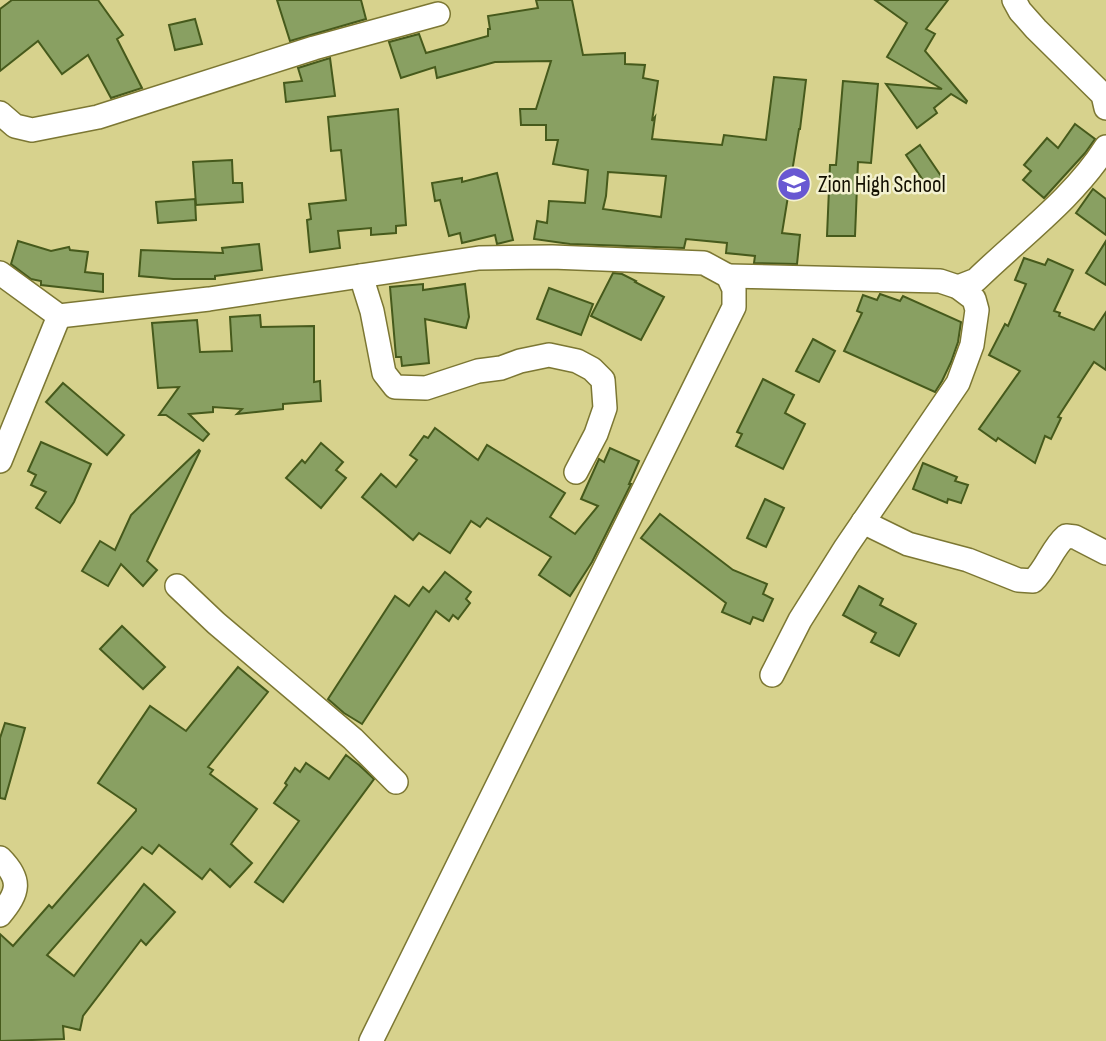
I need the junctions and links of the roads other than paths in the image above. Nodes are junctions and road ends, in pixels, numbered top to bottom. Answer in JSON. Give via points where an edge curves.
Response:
{"nodes":[{"id":1,"x":1014,"y":4,"type":"edge"},
{"id":2,"x":438,"y":14,"type":"dead end"},
{"id":3,"x":1106,"y":108,"type":"edge"},
{"id":4,"x":0,"y":113,"type":"edge"},
{"id":5,"x":1106,"y":147,"type":"edge"},
{"id":6,"x":0,"y":273,"type":"edge"},
{"id":7,"x":728,"y":275,"type":"junction"},
{"id":8,"x":361,"y":276,"type":"junction"},
{"id":9,"x":958,"y":287,"type":"junction"},
{"id":10,"x":59,"y":316,"type":"junction"},
{"id":11,"x":0,"y":461,"type":"edge"},
{"id":12,"x":576,"y":472,"type":"dead end"},
{"id":13,"x":863,"y":523,"type":"junction"},
{"id":14,"x":1106,"y":553,"type":"edge"},
{"id":15,"x":177,"y":586,"type":"dead end"},
{"id":16,"x":772,"y":675,"type":"dead end"},
{"id":17,"x":396,"y":782,"type":"dead end"},
{"id":18,"x":0,"y":858,"type":"edge"},
{"id":19,"x":0,"y":915,"type":"edge"},
{"id":20,"x":371,"y":1041,"type":"edge"}],
"edges":[{"from":1,"to":3,"type":"street","via":[[1102,95]]},
{"from":2,"to":4,"type":"street","via":[[98,117],[32,130],[15,126]]},
{"from":5,"to":9,"type":"street","via":[[1060,203],[976,280]]},
{"from":6,"to":10,"type":"street"},
{"from":7,"to":8,"type":"street","via":[[704,263],[552,257],[479,258]]},
{"from":7,"to":9,"type":"street","via":[[940,281]]},
{"from":7,"to":20,"type":"street","via":[[734,307]]},
{"from":8,"to":10,"type":"street"},
{"from":8,"to":12,"type":"street","via":[[384,373],[395,387],[426,388],[550,355],[592,369],[603,380],[605,408]]},
{"from":9,"to":13,"type":"street","via":[[974,299],[977,310],[972,345],[958,383]]},
{"from":10,"to":11,"type":"street"},
{"from":13,"to":14,"type":"street","via":[[908,544],[1018,580],[1033,581],[1066,536]]},
{"from":13,"to":16,"type":"street","via":[[800,620]]},
{"from":15,"to":17,"type":"street"},
{"from":18,"to":19,"type":"street","via":[[15,879],[15,894]]}]}
